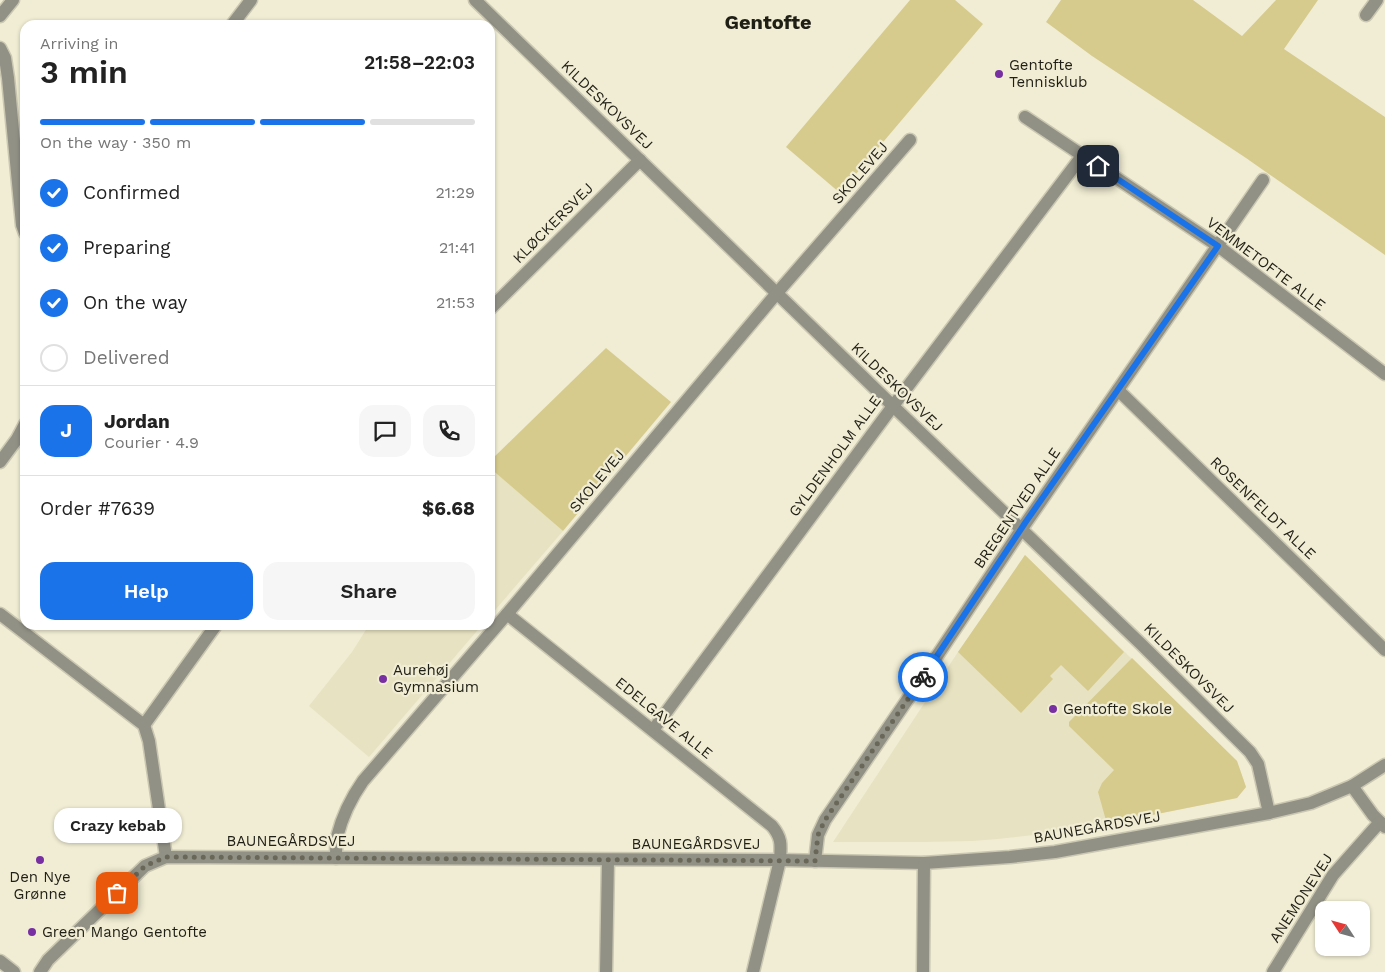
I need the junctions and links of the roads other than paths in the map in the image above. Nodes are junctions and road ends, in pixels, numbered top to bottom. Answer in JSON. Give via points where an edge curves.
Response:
{"nodes":[{"id":1,"x":13,"y":0,"type":"edge"},
{"id":2,"x":251,"y":0,"type":"edge"},
{"id":3,"x":475,"y":0,"type":"edge"},
{"id":4,"x":1377,"y":0,"type":"edge"},
{"id":5,"x":1366,"y":15,"type":"dead end"},
{"id":6,"x":0,"y":16,"type":"edge"},
{"id":7,"x":236,"y":20,"type":"edge"},
{"id":8,"x":490,"y":20,"type":"edge"},
{"id":9,"x":495,"y":26,"type":"edge"},
{"id":10,"x":0,"y":48,"type":"edge"},
{"id":11,"x":1025,"y":118,"type":"dead end"},
{"id":12,"x":910,"y":140,"type":"dead end"},
{"id":13,"x":1082,"y":156,"type":"junction"},
{"id":14,"x":640,"y":160,"type":"junction"},
{"id":15,"x":1262,"y":180,"type":"dead end"},
{"id":16,"x":20,"y":204,"type":"edge"},
{"id":17,"x":1218,"y":246,"type":"junction"},
{"id":18,"x":777,"y":293,"type":"junction"},
{"id":19,"x":495,"y":304,"type":"edge"},
{"id":20,"x":1385,"y":374,"type":"edge"},
{"id":21,"x":1118,"y":390,"type":"junction"},
{"id":22,"x":892,"y":406,"type":"junction"},
{"id":23,"x":20,"y":433,"type":"edge"},
{"id":24,"x":0,"y":462,"type":"edge"},
{"id":25,"x":1021,"y":530,"type":"junction"},
{"id":26,"x":0,"y":614,"type":"edge"},
{"id":27,"x":507,"y":614,"type":"junction"},
{"id":28,"x":495,"y":628,"type":"edge"},
{"id":29,"x":20,"y":630,"type":"edge"},
{"id":30,"x":21,"y":630,"type":"edge"},
{"id":31,"x":212,"y":630,"type":"edge"},
{"id":32,"x":493,"y":630,"type":"edge"},
{"id":33,"x":1385,"y":650,"type":"edge"},
{"id":34,"x":144,"y":726,"type":"junction"},
{"id":35,"x":654,"y":730,"type":"junction"},
{"id":36,"x":1385,"y":765,"type":"edge"},
{"id":37,"x":1352,"y":786,"type":"junction"},
{"id":38,"x":1269,"y":813,"type":"junction"},
{"id":39,"x":1383,"y":825,"type":"edge"},
{"id":40,"x":166,"y":857,"type":"junction"},
{"id":41,"x":336,"y":858,"type":"junction"},
{"id":42,"x":608,"y":860,"type":"junction"},
{"id":43,"x":780,"y":860,"type":"junction"},
{"id":44,"x":815,"y":861,"type":"junction"},
{"id":45,"x":924,"y":863,"type":"junction"},
{"id":46,"x":0,"y":961,"type":"edge"},
{"id":47,"x":14,"y":972,"type":"edge"},
{"id":48,"x":40,"y":972,"type":"edge"},
{"id":49,"x":606,"y":972,"type":"edge"},
{"id":50,"x":753,"y":972,"type":"edge"},
{"id":51,"x":922,"y":972,"type":"edge"},
{"id":52,"x":1273,"y":972,"type":"edge"}],
"edges":[{"from":1,"to":6,"type":"street"},
{"from":2,"to":7,"type":"street"},
{"from":3,"to":8,"type":"street","name":"KILDESKOVSVEJ"},
{"from":4,"to":5,"type":"street"},
{"from":9,"to":14,"type":"street","name":"KILDESKOVSVEJ"},
{"from":10,"to":16,"type":"street","via":[[8,78]]},
{"from":11,"to":13,"type":"street","name":"VEMMETOFTE ALLE"},
{"from":12,"to":18,"type":"street","name":"SKOLEVEJ"},
{"from":13,"to":17,"type":"street","name":"VEMMETOFTE ALLE"},
{"from":13,"to":22,"type":"street","name":"GYLDENHOLM ALLE"},
{"from":14,"to":18,"type":"street","name":"KILDESKOVSVEJ"},
{"from":14,"to":19,"type":"street","name":"KLØCKERSVEJ"},
{"from":15,"to":17,"type":"street","name":"BREGENTVED ALLE"},
{"from":17,"to":20,"type":"street","name":"VEMMETOFTE ALLE"},
{"from":17,"to":21,"type":"street","name":"BREGENTVED ALLE"},
{"from":18,"to":22,"type":"street","name":"KILDESKOVSVEJ"},
{"from":18,"to":27,"type":"street","name":"SKOLEVEJ"},
{"from":21,"to":25,"type":"street","name":"BREGENTVED ALLE"},
{"from":21,"to":33,"type":"street","name":"ROSENFELDT ALLE"},
{"from":22,"to":25,"type":"street","name":"KILDESKOVSVEJ"},
{"from":22,"to":35,"type":"street","name":"GYLDENHOLM ALLE"},
{"from":23,"to":24,"type":"street"},
{"from":25,"to":38,"type":"street","name":"KILDESKOVSVEJ","via":[[1250,752],[1258,764]]},
{"from":25,"to":44,"type":"street","name":"BREGENTVED ALLE","via":[[825,820],[818,835]]},
{"from":26,"to":29,"type":"street"},
{"from":27,"to":28,"type":"street","name":"SKOLEVEJ"},
{"from":27,"to":35,"type":"street","name":"EDELGAVE ALLE"},
{"from":30,"to":34,"type":"street"},
{"from":31,"to":34,"type":"street"},
{"from":32,"to":41,"type":"street","name":"SKOLEVEJ","via":[[356,791],[336,839]]},
{"from":34,"to":40,"type":"street"},
{"from":35,"to":43,"type":"street","name":"EDELGAVE ALLE","via":[[772,826],[781,844]]},
{"from":36,"to":37,"type":"street","name":"BAUNEGÅRDSVEJ"},
{"from":37,"to":38,"type":"street","name":"BAUNEGÅRDSVEJ","via":[[1311,803]]},
{"from":37,"to":39,"type":"street"},
{"from":38,"to":45,"type":"street","name":"BAUNEGÅRDSVEJ","via":[[1055,852]]},
{"from":39,"to":52,"type":"street","name":"ANEMONEVEJ","via":[[1333,875]]},
{"from":40,"to":41,"type":"street","name":"BAUNEGÅRDSVEJ"},
{"from":40,"to":48,"type":"street","name":"BAUNEGÅRDSVEJ","via":[[145,866],[48,960]]},
{"from":41,"to":42,"type":"street","name":"BAUNEGÅRDSVEJ"},
{"from":42,"to":43,"type":"street","name":"BAUNEGÅRDSVEJ"},
{"from":42,"to":49,"type":"street"},
{"from":43,"to":44,"type":"street","name":"BAUNEGÅRDSVEJ"},
{"from":43,"to":50,"type":"street","name":"EDELGAVE ALLE"},
{"from":44,"to":45,"type":"street","name":"BAUNEGÅRDSVEJ"},
{"from":45,"to":51,"type":"street"},
{"from":46,"to":47,"type":"street"}]}
